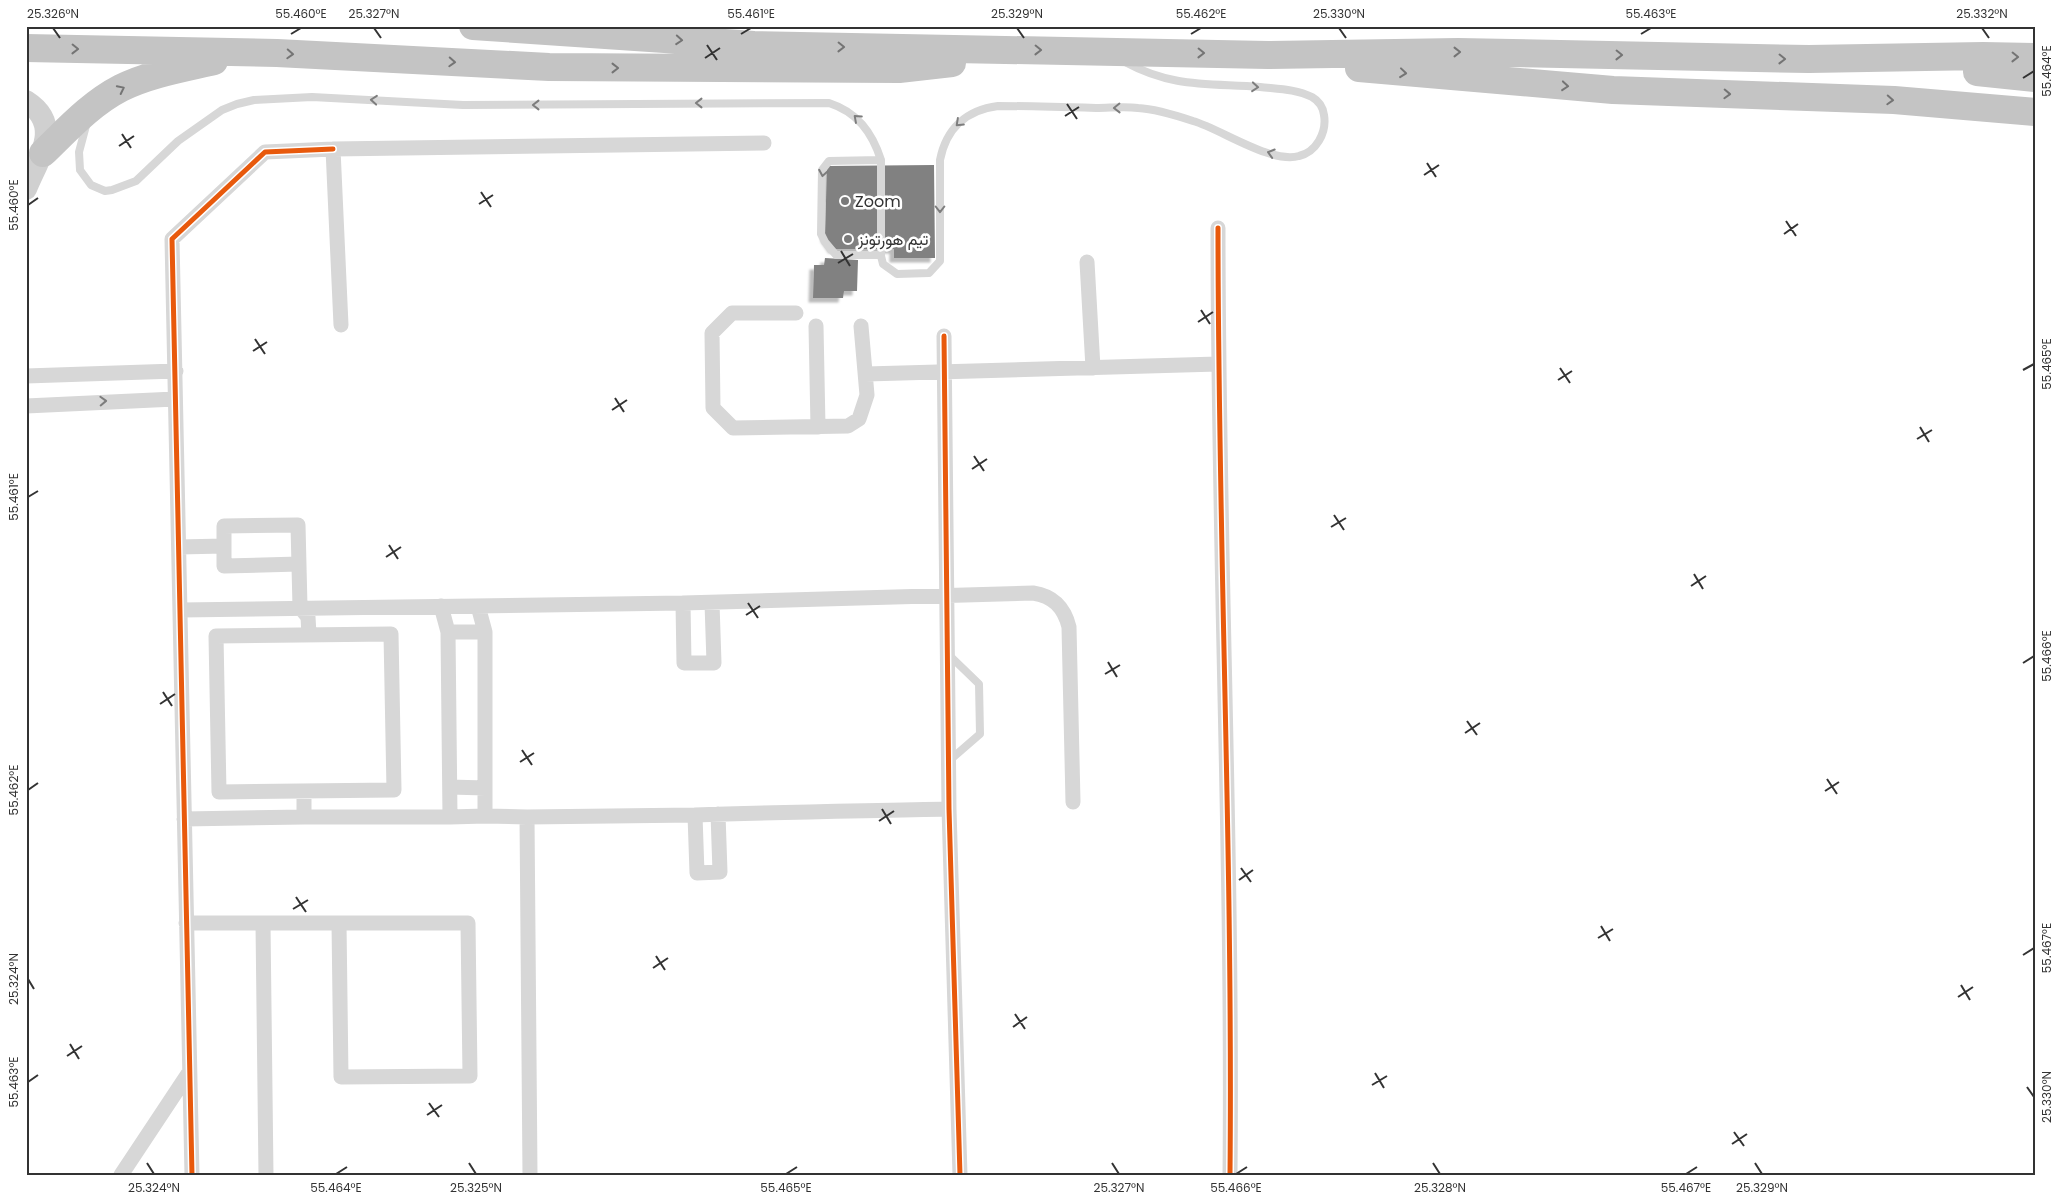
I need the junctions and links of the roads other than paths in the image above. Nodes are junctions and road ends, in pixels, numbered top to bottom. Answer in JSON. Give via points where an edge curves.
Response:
{"nodes":[{"id":1,"x":473,"y":26,"type":"edge"},
{"id":2,"x":26,"y":48,"type":"edge"},
{"id":3,"x":1005,"y":50,"type":"junction"},
{"id":4,"x":1109,"y":51,"type":"junction"},
{"id":5,"x":249,"y":52,"type":"junction"},
{"id":6,"x":1268,"y":55,"type":"junction"},
{"id":7,"x":2035,"y":57,"type":"edge"},
{"id":8,"x":1809,"y":60,"type":"junction"},
{"id":9,"x":2035,"y":78,"type":"edge"},
{"id":10,"x":26,"y":101,"type":"edge"},
{"id":11,"x":91,"y":108,"type":"junction"},
{"id":12,"x":2035,"y":112,"type":"edge"},
{"id":13,"x":764,"y":144,"type":"dead end"},
{"id":14,"x":333,"y":149,"type":"junction"},
{"id":15,"x":43,"y":153,"type":"junction"},
{"id":16,"x":880,"y":160,"type":"junction"},
{"id":17,"x":26,"y":189,"type":"edge"},
{"id":18,"x":1218,"y":228,"type":"dead end"},
{"id":19,"x":881,"y":255,"type":"junction"},
{"id":20,"x":1087,"y":262,"type":"dead end"},
{"id":21,"x":796,"y":313,"type":"dead end"},
{"id":22,"x":341,"y":325,"type":"dead end"},
{"id":23,"x":816,"y":326,"type":"dead end"},
{"id":24,"x":862,"y":326,"type":"dead end"},
{"id":25,"x":944,"y":336,"type":"dead end"},
{"id":26,"x":1218,"y":364,"type":"junction"},
{"id":27,"x":1093,"y":368,"type":"junction"},
{"id":28,"x":176,"y":371,"type":"junction"},
{"id":29,"x":944,"y":372,"type":"junction"},
{"id":30,"x":866,"y":374,"type":"junction"},
{"id":31,"x":26,"y":376,"type":"edge"},
{"id":32,"x":175,"y":399,"type":"junction"},
{"id":33,"x":26,"y":406,"type":"edge"},
{"id":34,"x":818,"y":427,"type":"junction"},
{"id":35,"x":224,"y":546,"type":"junction"},
{"id":36,"x":179,"y":547,"type":"junction"},
{"id":37,"x":299,"y":564,"type":"junction"},
{"id":38,"x":947,"y":596,"type":"junction"},
{"id":39,"x":683,"y":603,"type":"junction"},
{"id":40,"x":712,"y":603,"type":"junction"},
{"id":41,"x":442,"y":606,"type":"junction"},
{"id":42,"x":478,"y":606,"type":"junction"},
{"id":43,"x":300,"y":607,"type":"junction"},
{"id":44,"x":180,"y":610,"type":"junction"},
{"id":45,"x":448,"y":632,"type":"junction"},
{"id":46,"x":485,"y":632,"type":"junction"},
{"id":47,"x":309,"y":635,"type":"junction"},
{"id":48,"x":948,"y":654,"type":"junction"},
{"id":49,"x":948,"y":761,"type":"junction"},
{"id":50,"x":450,"y":787,"type":"junction"},
{"id":51,"x":485,"y":788,"type":"junction"},
{"id":52,"x":304,"y":791,"type":"junction"},
{"id":53,"x":1073,"y":802,"type":"dead end"},
{"id":54,"x":949,"y":809,"type":"junction"},
{"id":55,"x":718,"y":814,"type":"junction"},
{"id":56,"x":695,"y":815,"type":"junction"},
{"id":57,"x":450,"y":816,"type":"junction"},
{"id":58,"x":485,"y":816,"type":"junction"},
{"id":59,"x":304,"y":817,"type":"junction"},
{"id":60,"x":526,"y":817,"type":"junction"},
{"id":61,"x":184,"y":819,"type":"junction"},
{"id":62,"x":186,"y":923,"type":"junction"},
{"id":63,"x":340,"y":923,"type":"junction"},
{"id":64,"x":263,"y":924,"type":"junction"},
{"id":65,"x":188,"y":1074,"type":"junction"},
{"id":66,"x":121,"y":1175,"type":"edge"},
{"id":67,"x":192,"y":1175,"type":"edge"},
{"id":68,"x":266,"y":1175,"type":"edge"},
{"id":69,"x":530,"y":1175,"type":"edge"},
{"id":70,"x":960,"y":1175,"type":"edge"},
{"id":71,"x":1230,"y":1175,"type":"edge"}],
"edges":[{"from":1,"to":3,"type":"highway","one_way":true,"via":[[754,45]]},
{"from":2,"to":5,"type":"highway","one_way":true},
{"from":3,"to":4,"type":"highway","one_way":true},
{"from":5,"to":3,"type":"highway","one_way":true,"via":[[549,67],[899,69],[953,63]]},
{"from":4,"to":6,"type":"highway","one_way":true},
{"from":4,"to":19,"type":"lane","one_way":true,"via":[[1141,70],[1177,82],[1287,90],[1311,96],[1324,112],[1319,142],[1308,152],[1282,157],[1245,146],[1229,135],[1194,121],[1136,107],[988,107],[970,114],[956,126],[942,151],[940,261],[935,268],[929,273],[897,274],[883,264]]},
{"from":11,"to":5,"type":"highway","one_way":true,"via":[[122,88],[144,80]]},
{"from":6,"to":8,"type":"highway","one_way":true,"via":[[1458,52]]},
{"from":6,"to":12,"type":"highway","one_way":true,"via":[[1383,71],[1613,90],[1885,100]]},
{"from":8,"to":7,"type":"highway","one_way":true},
{"from":8,"to":9,"type":"highway"},
{"from":10,"to":15,"type":"street","via":[[38,109],[44,120],[47,133]]},
{"from":11,"to":15,"type":"highway"},
{"from":16,"to":11,"type":"lane","one_way":true,"via":[[863,123],[847,110],[828,103],[463,105],[312,97],[254,100],[222,110],[178,142],[136,181],[105,191],[91,185],[80,170],[79,152]]},
{"from":13,"to":14,"type":"street"},
{"from":14,"to":22,"type":"street"},
{"from":14,"to":28,"type":"street","via":[[265,152],[172,239]]},
{"from":15,"to":17,"type":"street"},
{"from":16,"to":19,"type":"lane"},
{"from":16,"to":19,"type":"lane","one_way":true,"via":[[829,160],[824,165],[821,234],[836,255]]},
{"from":18,"to":26,"type":"street"},
{"from":20,"to":27,"type":"street"},
{"from":21,"to":34,"type":"street","via":[[732,313],[712,333],[713,408],[733,428]]},
{"from":23,"to":34,"type":"street"},
{"from":24,"to":30,"type":"street"},
{"from":25,"to":29,"type":"street"},
{"from":26,"to":27,"type":"street"},
{"from":26,"to":71,"type":"street","via":[[1231,1018]]},
{"from":27,"to":29,"type":"street"},
{"from":28,"to":31,"type":"street"},
{"from":28,"to":32,"type":"street"},
{"from":29,"to":30,"type":"street"},
{"from":29,"to":38,"type":"street"},
{"from":30,"to":34,"type":"street","via":[[868,395],[859,419],[848,426]]},
{"from":33,"to":32,"type":"street","one_way":true},
{"from":32,"to":36,"type":"street"},
{"from":35,"to":36,"type":"street"},
{"from":35,"to":37,"type":"street","via":[[224,566]]},
{"from":35,"to":37,"type":"street","via":[[224,526],[298,525]]},
{"from":36,"to":44,"type":"street"},
{"from":37,"to":43,"type":"street"},
{"from":38,"to":40,"type":"street"},
{"from":38,"to":48,"type":"street"},
{"from":38,"to":53,"type":"street","via":[[1033,593],[1050,598],[1063,610],[1069,627]]},
{"from":39,"to":40,"type":"street"},
{"from":39,"to":40,"type":"street","via":[[684,663],[714,663]]},
{"from":39,"to":42,"type":"street"},
{"from":41,"to":42,"type":"street"},
{"from":41,"to":43,"type":"street"},
{"from":41,"to":45,"type":"street"},
{"from":42,"to":46,"type":"street"},
{"from":43,"to":44,"type":"street"},
{"from":43,"to":47,"type":"street","via":[[308,616]]},
{"from":44,"to":61,"type":"street"},
{"from":45,"to":46,"type":"street"},
{"from":45,"to":50,"type":"street"},
{"from":46,"to":51,"type":"street"},
{"from":47,"to":52,"type":"street","via":[[391,634],[394,790]]},
{"from":47,"to":52,"type":"street","via":[[216,636],[219,792]]},
{"from":48,"to":49,"type":"street"},
{"from":48,"to":49,"type":"lane","via":[[979,684],[980,734]]},
{"from":49,"to":54,"type":"street"},
{"from":50,"to":51,"type":"street"},
{"from":50,"to":57,"type":"street"},
{"from":51,"to":58,"type":"street"},
{"from":52,"to":59,"type":"street"},
{"from":54,"to":55,"type":"street"},
{"from":54,"to":70,"type":"street"},
{"from":55,"to":56,"type":"street"},
{"from":55,"to":56,"type":"street","via":[[720,872],[697,873]]},
{"from":56,"to":60,"type":"street"},
{"from":57,"to":58,"type":"street"},
{"from":57,"to":59,"type":"street"},
{"from":58,"to":60,"type":"street"},
{"from":59,"to":61,"type":"street"},
{"from":60,"to":69,"type":"street"},
{"from":61,"to":62,"type":"street"},
{"from":62,"to":64,"type":"street"},
{"from":62,"to":65,"type":"street"},
{"from":63,"to":63,"type":"street","via":[[468,923],[470,1076],[341,1076]]},
{"from":63,"to":64,"type":"street"},
{"from":64,"to":68,"type":"street"},
{"from":65,"to":66,"type":"street"},
{"from":65,"to":67,"type":"street"}]}
